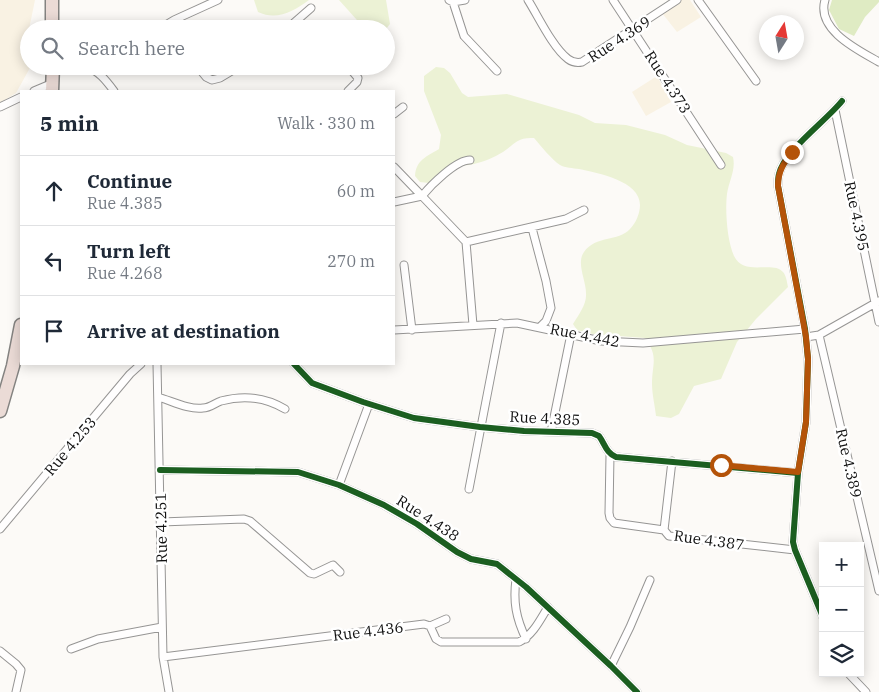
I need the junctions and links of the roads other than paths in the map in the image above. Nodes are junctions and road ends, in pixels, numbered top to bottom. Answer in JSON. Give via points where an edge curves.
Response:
{"nodes":[{"id":1,"x":52,"y":0,"type":"edge"},
{"id":2,"x":218,"y":0,"type":"edge"},
{"id":3,"x":465,"y":0,"type":"edge"},
{"id":4,"x":528,"y":0,"type":"edge"},
{"id":5,"x":613,"y":0,"type":"edge"},
{"id":6,"x":677,"y":0,"type":"edge"},
{"id":7,"x":698,"y":0,"type":"edge"},
{"id":8,"x":825,"y":0,"type":"edge"},
{"id":9,"x":451,"y":1,"type":"edge"},
{"id":10,"x":311,"y":8,"type":"dead end"},
{"id":11,"x":52,"y":20,"type":"edge"},
{"id":12,"x":174,"y":20,"type":"edge"},
{"id":13,"x":297,"y":20,"type":"edge"},
{"id":14,"x":634,"y":30,"type":"junction"},
{"id":15,"x":879,"y":62,"type":"edge"},
{"id":16,"x":497,"y":71,"type":"dead end"},
{"id":17,"x":102,"y":75,"type":"edge"},
{"id":18,"x":204,"y":75,"type":"edge"},
{"id":19,"x":225,"y":75,"type":"edge"},
{"id":20,"x":356,"y":75,"type":"edge"},
{"id":21,"x":756,"y":81,"type":"dead end"},
{"id":22,"x":52,"y":87,"type":"edge"},
{"id":23,"x":38,"y":90,"type":"edge"},
{"id":24,"x":113,"y":90,"type":"edge"},
{"id":25,"x":349,"y":90,"type":"edge"},
{"id":26,"x":20,"y":97,"type":"edge"},
{"id":27,"x":842,"y":101,"type":"dead end"},
{"id":28,"x":0,"y":107,"type":"edge"},
{"id":29,"x":403,"y":107,"type":"dead end"},
{"id":30,"x":835,"y":110,"type":"junction"},
{"id":31,"x":395,"y":113,"type":"edge"},
{"id":32,"x":470,"y":160,"type":"dead end"},
{"id":33,"x":721,"y":165,"type":"dead end"},
{"id":34,"x":395,"y":168,"type":"edge"},
{"id":35,"x":422,"y":196,"type":"junction"},
{"id":36,"x":395,"y":202,"type":"edge"},
{"id":37,"x":584,"y":210,"type":"dead end"},
{"id":38,"x":532,"y":228,"type":"junction"},
{"id":39,"x":466,"y":242,"type":"junction"},
{"id":40,"x":404,"y":265,"type":"dead end"},
{"id":41,"x":877,"y":302,"type":"edge"},
{"id":42,"x":879,"y":322,"type":"edge"},
{"id":43,"x":501,"y":323,"type":"junction"},
{"id":44,"x":473,"y":325,"type":"junction"},
{"id":45,"x":540,"y":326,"type":"junction"},
{"id":46,"x":806,"y":329,"type":"junction"},
{"id":47,"x":20,"y":330,"type":"edge"},
{"id":48,"x":395,"y":330,"type":"edge"},
{"id":49,"x":412,"y":330,"type":"junction"},
{"id":50,"x":571,"y":334,"type":"junction"},
{"id":51,"x":819,"y":335,"type":"junction"},
{"id":52,"x":806,"y":337,"type":"junction"},
{"id":53,"x":140,"y":365,"type":"edge"},
{"id":54,"x":157,"y":365,"type":"edge"},
{"id":55,"x":295,"y":365,"type":"edge"},
{"id":56,"x":158,"y":397,"type":"junction"},
{"id":57,"x":369,"y":404,"type":"junction"},
{"id":58,"x":285,"y":409,"type":"dead end"},
{"id":59,"x":0,"y":411,"type":"edge"},
{"id":60,"x":480,"y":427,"type":"junction"},
{"id":61,"x":551,"y":432,"type":"junction"},
{"id":62,"x":610,"y":455,"type":"junction"},
{"id":63,"x":672,"y":461,"type":"junction"},
{"id":64,"x":160,"y":470,"type":"junction"},
{"id":65,"x":798,"y":472,"type":"junction"},
{"id":66,"x":339,"y":485,"type":"junction"},
{"id":67,"x":469,"y":489,"type":"dead end"},
{"id":68,"x":161,"y":522,"type":"junction"},
{"id":69,"x":0,"y":529,"type":"edge"},
{"id":70,"x":664,"y":530,"type":"junction"},
{"id":71,"x":795,"y":550,"type":"junction"},
{"id":72,"x":340,"y":572,"type":"dead end"},
{"id":73,"x":516,"y":579,"type":"junction"},
{"id":74,"x":650,"y":580,"type":"dead end"},
{"id":75,"x":879,"y":591,"type":"edge"},
{"id":76,"x":548,"y":607,"type":"junction"},
{"id":77,"x":819,"y":607,"type":"edge"},
{"id":78,"x":446,"y":618,"type":"dead end"},
{"id":79,"x":430,"y":626,"type":"junction"},
{"id":80,"x":162,"y":627,"type":"junction"},
{"id":81,"x":526,"y":639,"type":"junction"},
{"id":82,"x":71,"y":649,"type":"dead end"},
{"id":83,"x":0,"y":651,"type":"edge"},
{"id":84,"x":163,"y":657,"type":"junction"},
{"id":85,"x":611,"y":666,"type":"junction"},
{"id":86,"x":852,"y":677,"type":"edge"},
{"id":87,"x":16,"y":692,"type":"edge"},
{"id":88,"x":169,"y":692,"type":"edge"},
{"id":89,"x":637,"y":692,"type":"edge"},
{"id":90,"x":866,"y":692,"type":"edge"}],
"edges":[{"from":1,"to":11,"type":"highway"},
{"from":2,"to":12,"type":"street"},
{"from":3,"to":9,"type":"street"},
{"from":4,"to":14,"type":"street","name":"Rue 4.369","via":[[559,51],[577,63]]},
{"from":5,"to":14,"type":"street","name":"Rue 4.373"},
{"from":6,"to":14,"type":"street","name":"Rue 4.369"},
{"from":7,"to":21,"type":"street"},
{"from":8,"to":15,"type":"street","via":[[824,14],[839,37]]},
{"from":9,"to":16,"type":"street","via":[[464,36]]},
{"from":10,"to":13,"type":"street"},
{"from":14,"to":33,"type":"street","name":"Rue 4.373"},
{"from":17,"to":24,"type":"street"},
{"from":18,"to":19,"type":"street","via":[[212,80]]},
{"from":20,"to":25,"type":"street","via":[[357,82]]},
{"from":22,"to":23,"type":"street"},
{"from":26,"to":28,"type":"street"},
{"from":27,"to":30,"type":"street"},
{"from":29,"to":31,"type":"street"},
{"from":30,"to":41,"type":"street","name":"Rue 4.395"},
{"from":30,"to":46,"type":"street","via":[[792,152],[778,175]]},
{"from":32,"to":35,"type":"street","via":[[463,160]]},
{"from":34,"to":35,"type":"street"},
{"from":35,"to":36,"type":"street"},
{"from":35,"to":39,"type":"street"},
{"from":37,"to":38,"type":"street","via":[[566,219]]},
{"from":38,"to":39,"type":"street"},
{"from":38,"to":45,"type":"street","via":[[551,308],[546,321]]},
{"from":39,"to":44,"type":"street"},
{"from":40,"to":49,"type":"street"},
{"from":41,"to":42,"type":"street","name":"Rue 4.395"},
{"from":41,"to":51,"type":"street"},
{"from":43,"to":44,"type":"street","name":"Rue 4.442"},
{"from":43,"to":45,"type":"street","name":"Rue 4.442"},
{"from":43,"to":60,"type":"street"},
{"from":44,"to":49,"type":"street","name":"Rue 4.442"},
{"from":45,"to":50,"type":"street","name":"Rue 4.442"},
{"from":46,"to":50,"type":"street","name":"Rue 4.442","via":[[643,343],[616,343]]},
{"from":46,"to":52,"type":"street"},
{"from":47,"to":59,"type":"highway"},
{"from":48,"to":49,"type":"street","name":"Rue 4.442"},
{"from":50,"to":61,"type":"street"},
{"from":51,"to":52,"type":"street"},
{"from":51,"to":75,"type":"street","name":"Rue 4.389"},
{"from":52,"to":65,"type":"street","via":[[806,422]]},
{"from":53,"to":69,"type":"street","name":"Rue 4.253"},
{"from":54,"to":56,"type":"street","name":"Rue 4.251"},
{"from":55,"to":57,"type":"street","name":"Rue 4.385","via":[[312,383]]},
{"from":56,"to":58,"type":"street","via":[[197,408],[226,400],[256,398]]},
{"from":56,"to":64,"type":"street","name":"Rue 4.251"},
{"from":57,"to":60,"type":"street","name":"Rue 4.385","via":[[414,418]]},
{"from":57,"to":66,"type":"street"},
{"from":60,"to":61,"type":"street","name":"Rue 4.385"},
{"from":60,"to":67,"type":"street"},
{"from":61,"to":62,"type":"street","name":"Rue 4.385","via":[[592,433],[599,436]]},
{"from":62,"to":63,"type":"street"},
{"from":62,"to":70,"type":"street","via":[[609,514],[612,521]]},
{"from":63,"to":65,"type":"street"},
{"from":63,"to":70,"type":"street","name":"Rue 4.387"},
{"from":64,"to":66,"type":"street","name":"Rue 4.438","via":[[298,472]]},
{"from":64,"to":68,"type":"street","name":"Rue 4.251"},
{"from":65,"to":71,"type":"street"},
{"from":66,"to":73,"type":"street","name":"Rue 4.438","via":[[384,505],[457,552],[471,559],[497,564]]},
{"from":68,"to":72,"type":"street","via":[[244,519],[310,573],[333,566]]},
{"from":68,"to":80,"type":"street","name":"Rue 4.251"},
{"from":70,"to":71,"type":"street","name":"Rue 4.387","via":[[669,536],[680,538]]},
{"from":71,"to":77,"type":"street"},
{"from":73,"to":76,"type":"street","name":"Rue 4.438"},
{"from":73,"to":81,"type":"street","via":[[518,621]]},
{"from":74,"to":85,"type":"street"},
{"from":76,"to":81,"type":"street"},
{"from":76,"to":85,"type":"street","name":"Rue 4.438"},
{"from":78,"to":79,"type":"street"},
{"from":79,"to":81,"type":"street","via":[[441,642],[512,643]]},
{"from":79,"to":84,"type":"street","name":"Rue 4.436","via":[[424,624]]},
{"from":80,"to":82,"type":"street"},
{"from":80,"to":84,"type":"street","name":"Rue 4.251"},
{"from":83,"to":87,"type":"street","via":[[21,670]]},
{"from":84,"to":88,"type":"street","name":"Rue 4.251"},
{"from":85,"to":89,"type":"street","name":"Rue 4.438"},
{"from":86,"to":90,"type":"street"}]}
